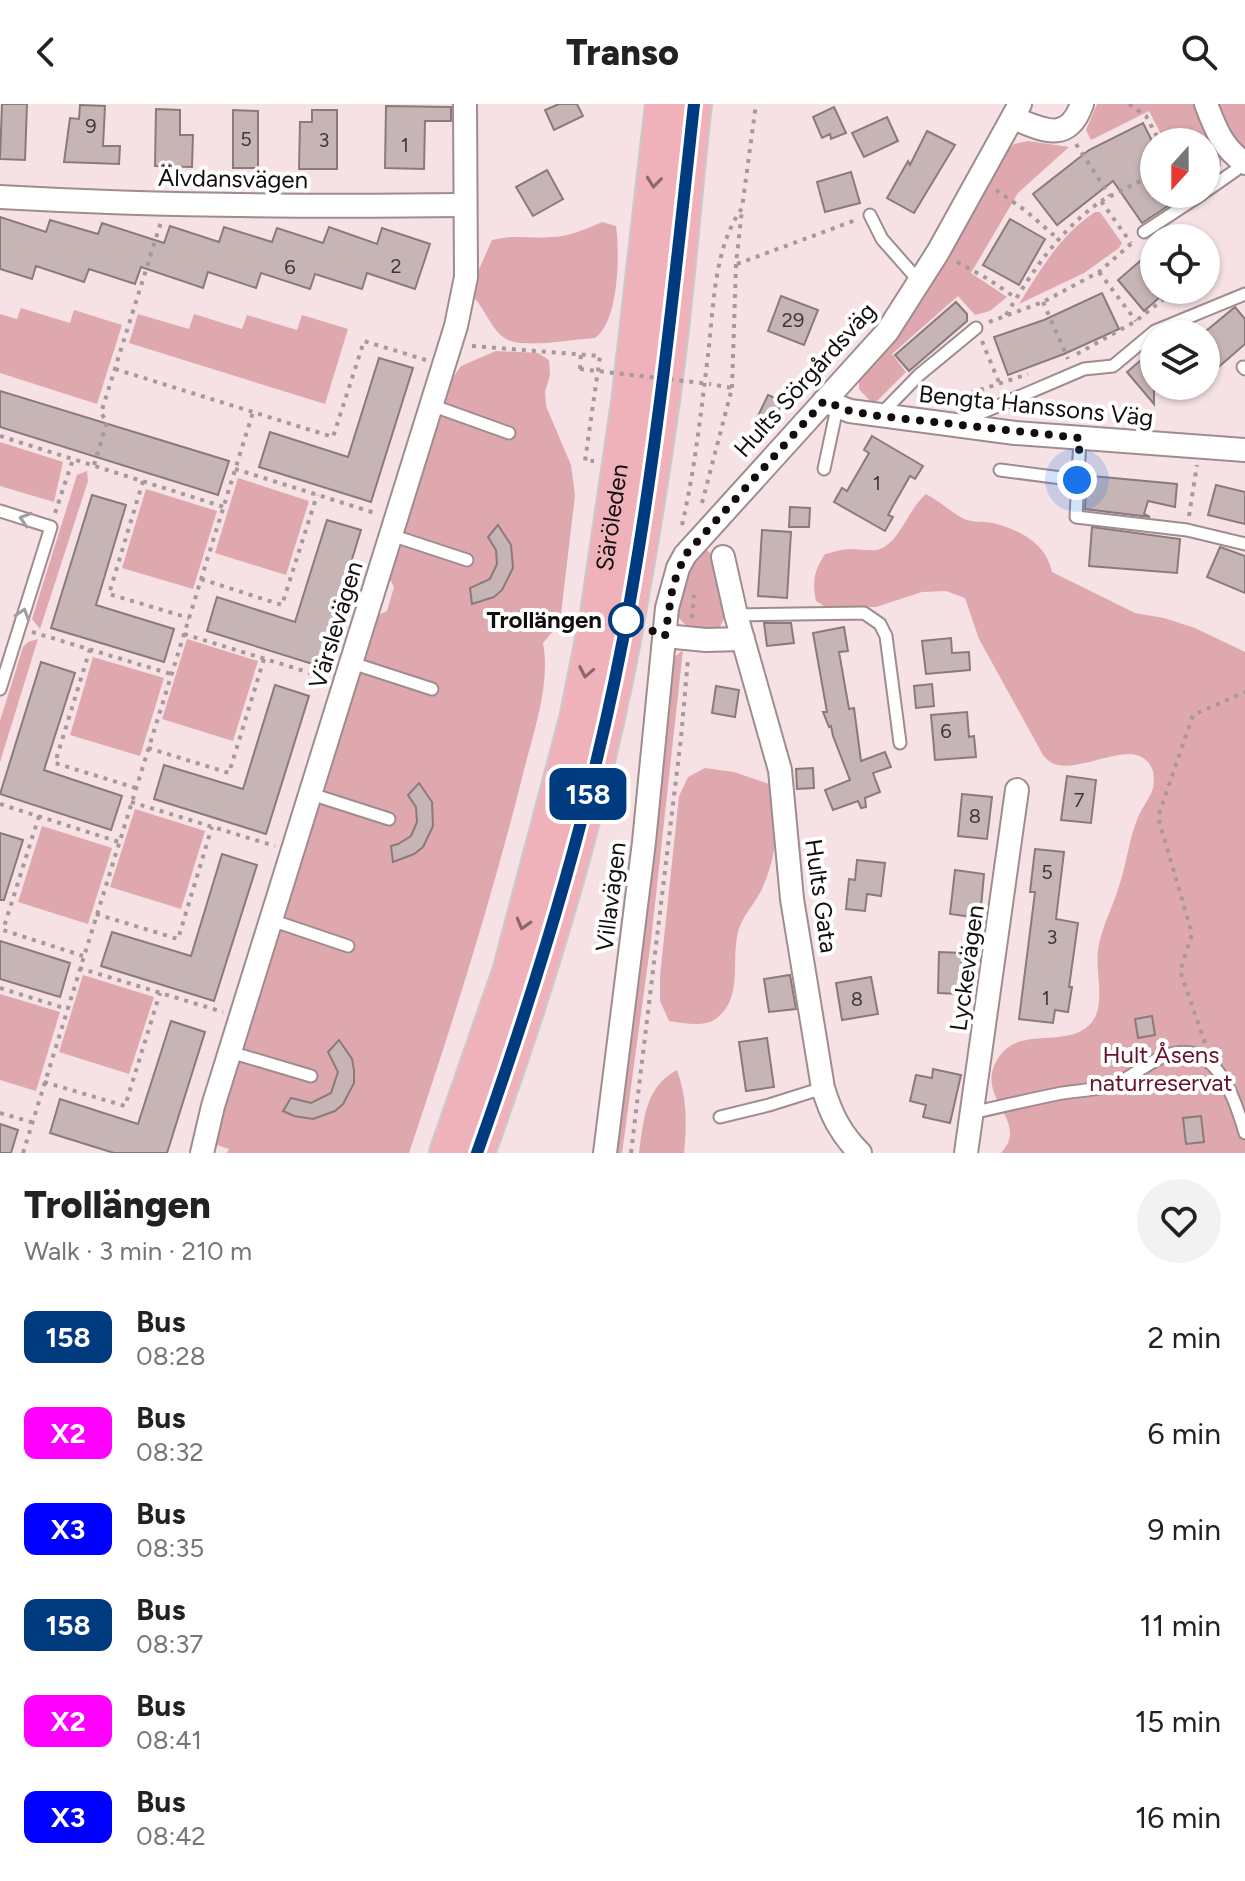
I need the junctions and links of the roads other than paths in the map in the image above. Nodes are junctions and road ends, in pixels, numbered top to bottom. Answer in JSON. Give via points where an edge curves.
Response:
{"nodes":[{"id":1,"x":465,"y":104,"type":"edge"},
{"id":2,"x":663,"y":104,"type":"edge"},
{"id":3,"x":694,"y":104,"type":"edge"},
{"id":4,"x":1082,"y":104,"type":"edge"},
{"id":5,"x":1206,"y":104,"type":"edge"},
{"id":6,"x":1016,"y":111,"type":"edge"},
{"id":7,"x":1243,"y":162,"type":"edge"},
{"id":8,"x":1220,"y":181,"type":"edge"},
{"id":9,"x":0,"y":197,"type":"edge"},
{"id":10,"x":464,"y":205,"type":"junction"},
{"id":11,"x":1180,"y":208,"type":"edge"},
{"id":12,"x":870,"y":215,"type":"road end"},
{"id":13,"x":1156,"y":224,"type":"edge"},
{"id":14,"x":920,"y":282,"type":"junction"},
{"id":15,"x":1245,"y":294,"type":"edge"},
{"id":16,"x":976,"y":328,"type":"road end"},
{"id":17,"x":431,"y":405,"type":"junction"},
{"id":18,"x":831,"y":405,"type":"junction"},
{"id":19,"x":879,"y":416,"type":"junction"},
{"id":20,"x":954,"y":425,"type":"junction"},
{"id":21,"x":509,"y":433,"type":"dead end"},
{"id":22,"x":1080,"y":438,"type":"junction"},
{"id":23,"x":1245,"y":450,"type":"edge"},
{"id":24,"x":824,"y":469,"type":"dead end"},
{"id":25,"x":1000,"y":470,"type":"dead end"},
{"id":26,"x":1077,"y":480,"type":"junction"},
{"id":27,"x":0,"y":511,"type":"edge"},
{"id":28,"x":394,"y":527,"type":"junction"},
{"id":29,"x":1245,"y":544,"type":"edge"},
{"id":30,"x":685,"y":555,"type":"joint"},
{"id":31,"x":723,"y":557,"type":"dead end"},
{"id":32,"x":467,"y":560,"type":"dead end"},
{"id":33,"x":736,"y":615,"type":"junction"},
{"id":34,"x":665,"y":636,"type":"junction"},
{"id":35,"x":743,"y":639,"type":"junction"},
{"id":36,"x":348,"y":673,"type":"junction"},
{"id":37,"x":0,"y":689,"type":"edge"},
{"id":38,"x":432,"y":689,"type":"dead end"},
{"id":39,"x":900,"y":743,"type":"dead end"},
{"id":40,"x":1017,"y":790,"type":"dead end"},
{"id":41,"x":311,"y":794,"type":"junction"},
{"id":42,"x":389,"y":819,"type":"dead end"},
{"id":43,"x":271,"y":920,"type":"junction"},
{"id":44,"x":348,"y":946,"type":"dead end"},
{"id":45,"x":230,"y":1052,"type":"junction"},
{"id":46,"x":311,"y":1076,"type":"dead end"},
{"id":47,"x":823,"y":1088,"type":"junction"},
{"id":48,"x":972,"y":1113,"type":"junction"},
{"id":49,"x":720,"y":1117,"type":"dead end"},
{"id":50,"x":458,"y":1121,"type":"junction"},
{"id":51,"x":1245,"y":1133,"type":"edge"},
{"id":52,"x":202,"y":1153,"type":"edge"},
{"id":53,"x":438,"y":1153,"type":"edge"},
{"id":54,"x":447,"y":1153,"type":"edge"},
{"id":55,"x":477,"y":1153,"type":"edge"},
{"id":56,"x":605,"y":1153,"type":"edge"},
{"id":57,"x":860,"y":1153,"type":"edge"},
{"id":58,"x":966,"y":1153,"type":"edge"}],
"edges":[{"from":1,"to":10,"type":"street","name":"Värslevägen"},
{"from":2,"to":50,"type":"main road","name":"Säröleden","one_way":true,"via":[[629,402],[577,719],[510,972]]},
{"from":3,"to":55,"type":"main road","name":"Säröleden","via":[[663,391],[616,672],[574,851]]},
{"from":4,"to":6,"type":"street","via":[[1073,123],[1054,131],[1043,130]]},
{"from":5,"to":7,"type":"street","via":[[1221,139]]},
{"from":6,"to":14,"type":"street","name":"Hults Sörgårdsväg"},
{"from":7,"to":8,"type":"lane"},
{"from":9,"to":10,"type":"street","name":"Älvdansvägen","via":[[314,207]]},
{"from":10,"to":17,"type":"street","name":"Värslevägen","via":[[466,277]]},
{"from":11,"to":13,"type":"lane"},
{"from":12,"to":14,"type":"lane","via":[[882,239]]},
{"from":14,"to":18,"type":"street","name":"Hults Sörgårdsväg"},
{"from":15,"to":20,"type":"lane","via":[[1155,331],[1113,366],[1084,369]]},
{"from":16,"to":19,"type":"lane"},
{"from":17,"to":21,"type":"lane"},
{"from":17,"to":28,"type":"street","name":"Värslevägen"},
{"from":18,"to":19,"type":"street","name":"Bengta Hanssons Väg"},
{"from":18,"to":24,"type":"lane"},
{"from":18,"to":30,"type":"street","name":"Hults Sörgårdsväg"},
{"from":19,"to":20,"type":"street","name":"Bengta Hanssons Väg"},
{"from":20,"to":22,"type":"street","name":"Bengta Hanssons Väg"},
{"from":22,"to":23,"type":"street","name":"Bengta Hanssons Väg"},
{"from":22,"to":26,"type":"lane"},
{"from":25,"to":26,"type":"lane"},
{"from":26,"to":29,"type":"lane","via":[[1076,517],[1187,530]]},
{"from":37,"to":27,"type":"lane","one_way":true,"via":[[51,527]]},
{"from":28,"to":32,"type":"lane"},
{"from":28,"to":36,"type":"street","name":"Värslevägen"},
{"from":30,"to":34,"type":"street","name":"Villavägen","via":[[673,585]]},
{"from":31,"to":33,"type":"street","name":"Hults Gata"},
{"from":33,"to":35,"type":"street","name":"Hults Gata"},
{"from":33,"to":39,"type":"lane","via":[[874,617],[886,636]]},
{"from":34,"to":35,"type":"street"},
{"from":34,"to":56,"type":"street","name":"Villavägen"},
{"from":35,"to":47,"type":"street","name":"Hults Gata","via":[[780,770],[792,899]]},
{"from":36,"to":38,"type":"lane"},
{"from":36,"to":41,"type":"street","name":"Värslevägen"},
{"from":40,"to":48,"type":"street","name":"Lyckevägen"},
{"from":41,"to":42,"type":"lane"},
{"from":41,"to":43,"type":"street","name":"Värslevägen"},
{"from":43,"to":44,"type":"lane"},
{"from":43,"to":45,"type":"street","name":"Värslevägen"},
{"from":45,"to":46,"type":"lane"},
{"from":45,"to":52,"type":"street","name":"Värslevägen"},
{"from":47,"to":49,"type":"lane"},
{"from":47,"to":57,"type":"street","name":"Hults Gata","via":[[841,1133]]},
{"from":48,"to":51,"type":"lane","via":[[1120,1083],[1175,1053],[1211,1061],[1236,1104]]},
{"from":48,"to":58,"type":"street","name":"Lyckevägen"},
{"from":50,"to":53,"type":"main road"},
{"from":50,"to":54,"type":"main road","name":"Säröleden"}]}
